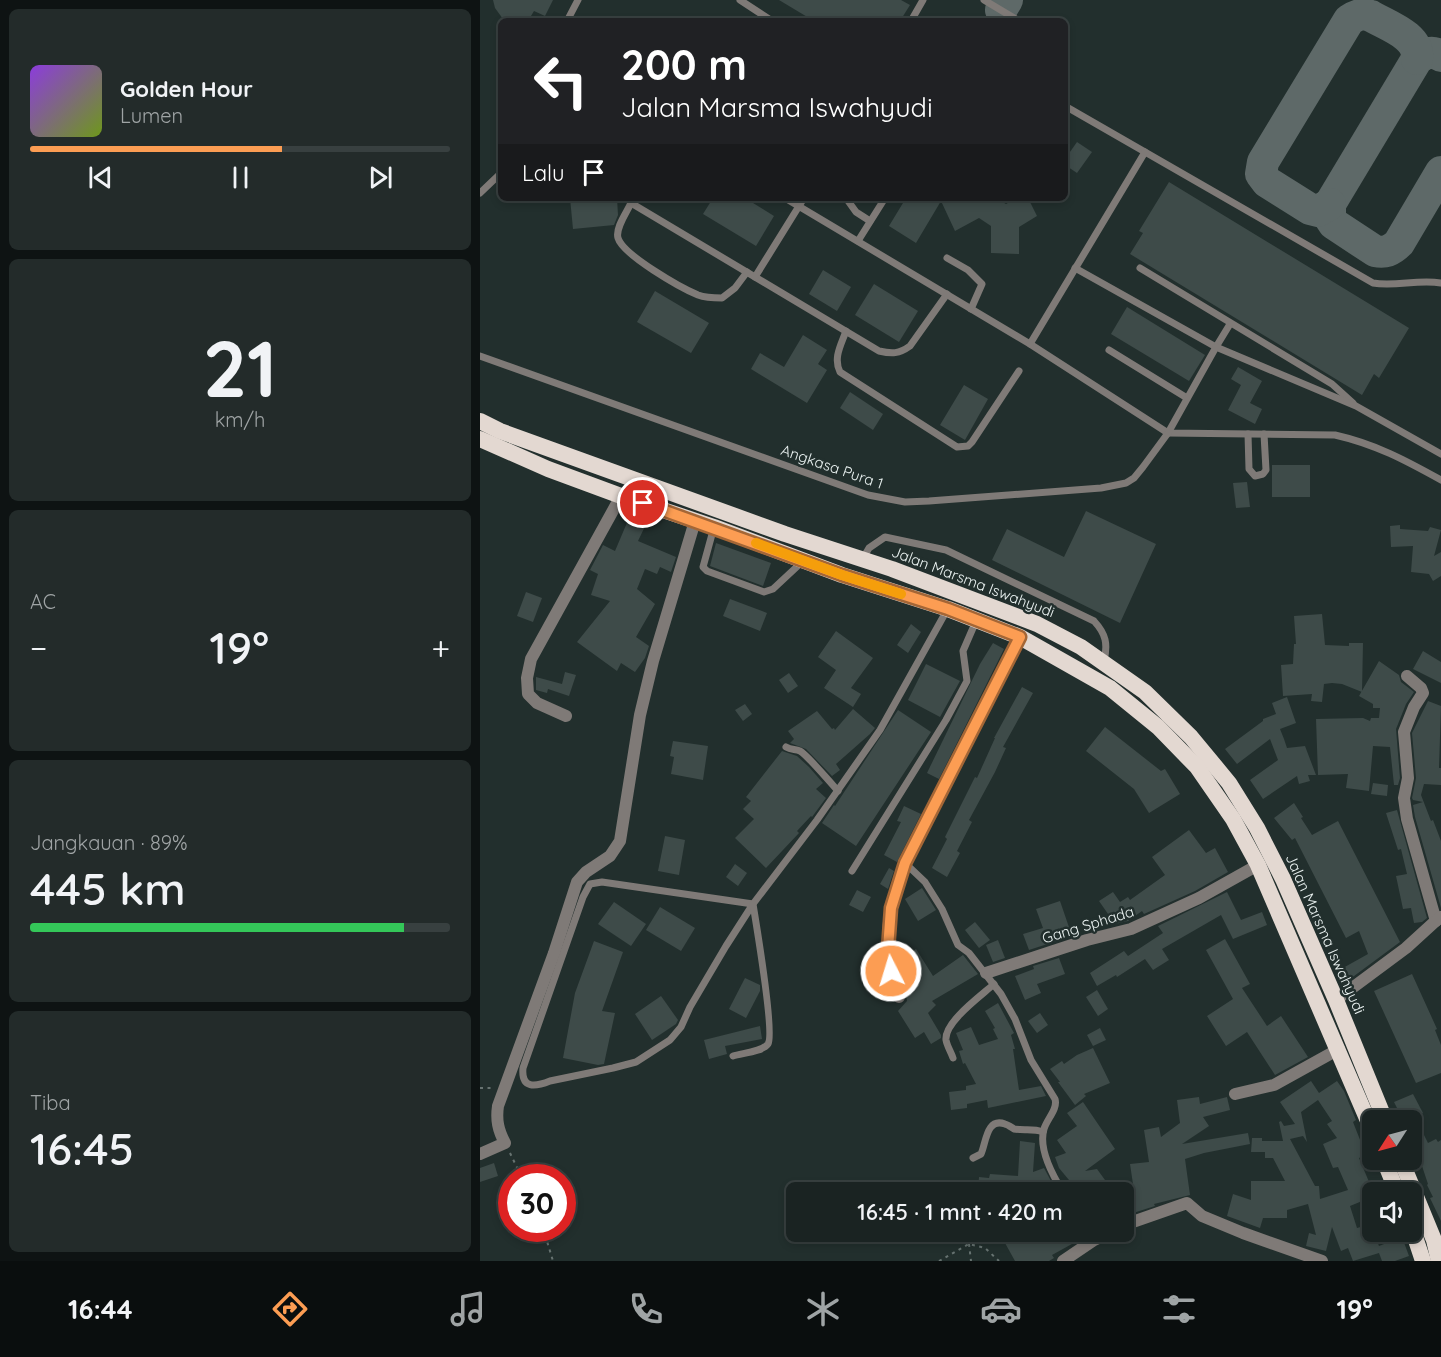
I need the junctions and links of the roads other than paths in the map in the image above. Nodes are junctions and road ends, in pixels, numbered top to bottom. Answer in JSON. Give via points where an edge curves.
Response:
{"nodes":[{"id":1,"x":578,"y":0,"type":"edge"},
{"id":2,"x":740,"y":0,"type":"edge"},
{"id":3,"x":923,"y":0,"type":"edge"},
{"id":4,"x":984,"y":0,"type":"edge"},
{"id":5,"x":570,"y":18,"type":"edge"},
{"id":6,"x":767,"y":18,"type":"edge"},
{"id":7,"x":914,"y":18,"type":"edge"},
{"id":8,"x":1014,"y":18,"type":"edge"},
{"id":9,"x":1068,"y":108,"type":"edge"},
{"id":10,"x":1145,"y":152,"type":"junction"},
{"id":11,"x":498,"y":176,"type":"edge"},
{"id":12,"x":480,"y":193,"type":"edge"},
{"id":13,"x":633,"y":201,"type":"edge"},
{"id":14,"x":634,"y":201,"type":"edge"},
{"id":15,"x":790,"y":201,"type":"edge"},
{"id":16,"x":802,"y":201,"type":"edge"},
{"id":17,"x":848,"y":201,"type":"edge"},
{"id":18,"x":883,"y":201,"type":"edge"},
{"id":19,"x":799,"y":206,"type":"junction"},
{"id":20,"x":870,"y":221,"type":"junction"},
{"id":21,"x":858,"y":241,"type":"junction"},
{"id":22,"x":947,"y":258,"type":"dead end"},
{"id":23,"x":1075,"y":268,"type":"junction"},
{"id":24,"x":1140,"y":268,"type":"dead end"},
{"id":25,"x":747,"y":272,"type":"junction"},
{"id":26,"x":755,"y":277,"type":"junction"},
{"id":27,"x":1441,"y":283,"type":"edge"},
{"id":28,"x":947,"y":294,"type":"junction"},
{"id":29,"x":971,"y":309,"type":"junction"},
{"id":30,"x":1230,"y":324,"type":"junction"},
{"id":31,"x":846,"y":332,"type":"junction"},
{"id":32,"x":1030,"y":344,"type":"junction"},
{"id":33,"x":1216,"y":347,"type":"junction"},
{"id":34,"x":1109,"y":350,"type":"dead end"},
{"id":35,"x":480,"y":356,"type":"edge"},
{"id":36,"x":1019,"y":371,"type":"dead end"},
{"id":37,"x":1187,"y":398,"type":"junction"},
{"id":38,"x":1356,"y":406,"type":"junction"},
{"id":39,"x":480,"y":421,"type":"edge"},
{"id":40,"x":1168,"y":433,"type":"junction"},
{"id":41,"x":1248,"y":434,"type":"junction"},
{"id":42,"x":1264,"y":434,"type":"junction"},
{"id":43,"x":480,"y":440,"type":"edge"},
{"id":44,"x":1441,"y":454,"type":"edge"},
{"id":45,"x":1441,"y":480,"type":"edge"},
{"id":46,"x":621,"y":496,"type":"junction"},
{"id":47,"x":695,"y":521,"type":"junction"},
{"id":48,"x":714,"y":527,"type":"junction"},
{"id":49,"x":862,"y":560,"type":"junction"},
{"id":50,"x":802,"y":561,"type":"junction"},
{"id":51,"x":948,"y":609,"type":"junction"},
{"id":52,"x":976,"y":621,"type":"junction"},
{"id":53,"x":1020,"y":637,"type":"junction"},
{"id":54,"x":1103,"y":663,"type":"junction"},
{"id":55,"x":1407,"y":676,"type":"dead end"},
{"id":56,"x":567,"y":716,"type":"dead end"},
{"id":57,"x":786,"y":747,"type":"dead end"},
{"id":58,"x":838,"y":791,"type":"junction"},
{"id":59,"x":905,"y":863,"type":"junction"},
{"id":60,"x":1258,"y":865,"type":"junction"},
{"id":61,"x":852,"y":871,"type":"dead end"},
{"id":62,"x":753,"y":904,"type":"junction"},
{"id":63,"x":1438,"y":924,"type":"edge"},
{"id":64,"x":986,"y":973,"type":"junction"},
{"id":65,"x":994,"y":984,"type":"junction"},
{"id":66,"x":899,"y":997,"type":"dead end"},
{"id":67,"x":1336,"y":1000,"type":"junction"},
{"id":68,"x":1339,"y":1049,"type":"junction"},
{"id":69,"x":733,"y":1056,"type":"dead end"},
{"id":70,"x":953,"y":1058,"type":"dead end"},
{"id":71,"x":1235,"y":1094,"type":"dead end"},
{"id":72,"x":1364,"y":1110,"type":"edge"},
{"id":73,"x":1380,"y":1110,"type":"edge"},
{"id":74,"x":1043,"y":1132,"type":"junction"},
{"id":75,"x":480,"y":1154,"type":"edge"},
{"id":76,"x":973,"y":1158,"type":"dead end"},
{"id":77,"x":1406,"y":1170,"type":"edge"},
{"id":78,"x":1058,"y":1182,"type":"edge"},
{"id":79,"x":1134,"y":1222,"type":"edge"},
{"id":80,"x":1438,"y":1239,"type":"edge"},
{"id":81,"x":1084,"y":1242,"type":"edge"},
{"id":82,"x":1417,"y":1242,"type":"edge"},
{"id":83,"x":1063,"y":1261,"type":"edge"},
{"id":84,"x":1322,"y":1261,"type":"edge"},
{"id":85,"x":1423,"y":1261,"type":"edge"},
{"id":86,"x":1439,"y":1261,"type":"edge"}],
"edges":[{"from":1,"to":5,"type":"lane"},
{"from":2,"to":6,"type":"lane"},
{"from":3,"to":7,"type":"lane"},
{"from":4,"to":8,"type":"lane"},
{"from":9,"to":10,"type":"lane"},
{"from":10,"to":23,"type":"lane"},
{"from":10,"to":27,"type":"lane","via":[[1373,284]]},
{"from":11,"to":12,"type":"lane"},
{"from":13,"to":25,"type":"lane","via":[[618,238],[629,253],[670,280],[700,296],[722,298]]},
{"from":14,"to":25,"type":"lane","via":[[679,233]]},
{"from":15,"to":19,"type":"lane"},
{"from":16,"to":19,"type":"lane"},
{"from":17,"to":20,"type":"lane"},
{"from":18,"to":20,"type":"lane"},
{"from":19,"to":21,"type":"lane"},
{"from":19,"to":26,"type":"lane"},
{"from":20,"to":21,"type":"lane"},
{"from":21,"to":28,"type":"lane"},
{"from":22,"to":29,"type":"lane","via":[[982,284]]},
{"from":23,"to":32,"type":"lane"},
{"from":23,"to":33,"type":"lane"},
{"from":24,"to":30,"type":"lane"},
{"from":25,"to":26,"type":"lane"},
{"from":26,"to":31,"type":"lane"},
{"from":28,"to":29,"type":"lane"},
{"from":28,"to":31,"type":"lane","via":[[902,352],[879,351]]},
{"from":29,"to":32,"type":"lane"},
{"from":30,"to":33,"type":"lane","name":"Angkasa Pura 1"},
{"from":30,"to":38,"type":"lane","via":[[1332,384]]},
{"from":31,"to":36,"type":"lane","via":[[837,355],[840,372],[962,448],[972,442]]},
{"from":32,"to":40,"type":"lane"},
{"from":33,"to":37,"type":"lane","name":"Angkasa Pura 1"},
{"from":33,"to":38,"type":"lane"},
{"from":34,"to":37,"type":"lane"},
{"from":35,"to":40,"type":"lane","name":"Angkasa Pura 1","via":[[888,500],[929,501],[1115,486],[1134,478]]},
{"from":37,"to":40,"type":"lane","name":"Angkasa Pura 1"},
{"from":38,"to":44,"type":"lane"},
{"from":39,"to":49,"type":"highway","name":"Jalan Marsma Iswahyudi"},
{"from":40,"to":41,"type":"lane"},
{"from":41,"to":42,"type":"lane"},
{"from":41,"to":42,"type":"lane","via":[[1249,469],[1255,476],[1266,470]]},
{"from":42,"to":45,"type":"lane","via":[[1335,435],[1356,440],[1389,451]]},
{"from":43,"to":46,"type":"highway"},
{"from":46,"to":47,"type":"highway"},
{"from":46,"to":56,"type":"street","via":[[531,659],[528,694],[537,703]]},
{"from":47,"to":48,"type":"highway"},
{"from":47,"to":75,"type":"street","via":[[640,715],[620,841],[610,856],[577,882],[503,1088],[496,1120],[505,1143]]},
{"from":48,"to":50,"type":"highway"},
{"from":48,"to":50,"type":"lane","via":[[703,567],[761,592],[773,589]]},
{"from":49,"to":54,"type":"highway","name":"Jalan Marsma Iswahyudi","via":[[1037,624]]},
{"from":49,"to":54,"type":"lane","via":[[869,548],[885,537],[946,550],[1094,621],[1103,631],[1107,647]]},
{"from":50,"to":51,"type":"highway"},
{"from":51,"to":52,"type":"highway"},
{"from":51,"to":58,"type":"lane","via":[[885,722]]},
{"from":52,"to":53,"type":"highway"},
{"from":52,"to":61,"type":"lane","via":[[963,651],[967,678],[963,688]]},
{"from":53,"to":59,"type":"street"},
{"from":53,"to":60,"type":"highway","via":[[1110,688],[1158,727],[1197,767],[1233,819]]},
{"from":54,"to":67,"type":"highway","name":"Jalan Marsma Iswahyudi","via":[[1144,692],[1191,737],[1229,783],[1283,879]]},
{"from":55,"to":63,"type":"street","via":[[1423,693],[1404,732],[1408,778],[1404,798]]},
{"from":57,"to":58,"type":"lane","via":[[807,757]]},
{"from":58,"to":62,"type":"lane"},
{"from":59,"to":64,"type":"lane","via":[[925,882],[956,942]]},
{"from":59,"to":66,"type":"street","via":[[892,903],[888,949]]},
{"from":60,"to":64,"type":"street","name":"Gang Sphada","via":[[1131,929]]},
{"from":60,"to":68,"type":"highway"},
{"from":62,"to":62,"type":"lane","via":[[670,1040],[642,1059],[623,1066],[538,1086],[526,1082],[523,1068],[590,884],[602,882]]},
{"from":62,"to":69,"type":"lane","via":[[770,1040],[764,1047]]},
{"from":63,"to":67,"type":"street"},
{"from":64,"to":65,"type":"lane"},
{"from":65,"to":70,"type":"lane","via":[[960,1014],[947,1034]]},
{"from":65,"to":74,"type":"lane","via":[[1015,1019],[1031,1060],[1057,1102]]},
{"from":67,"to":73,"type":"highway","name":"Jalan Marsma Iswahyudi"},
{"from":68,"to":71,"type":"street","via":[[1275,1085]]},
{"from":68,"to":72,"type":"highway"},
{"from":74,"to":76,"type":"lane","via":[[996,1124],[989,1129],[981,1154]]},
{"from":74,"to":78,"type":"lane"},
{"from":77,"to":80,"type":"highway"},
{"from":79,"to":84,"type":"street","via":[[1187,1203],[1202,1216]]},
{"from":80,"to":86,"type":"highway"},
{"from":81,"to":83,"type":"street"},
{"from":82,"to":85,"type":"highway"}]}
